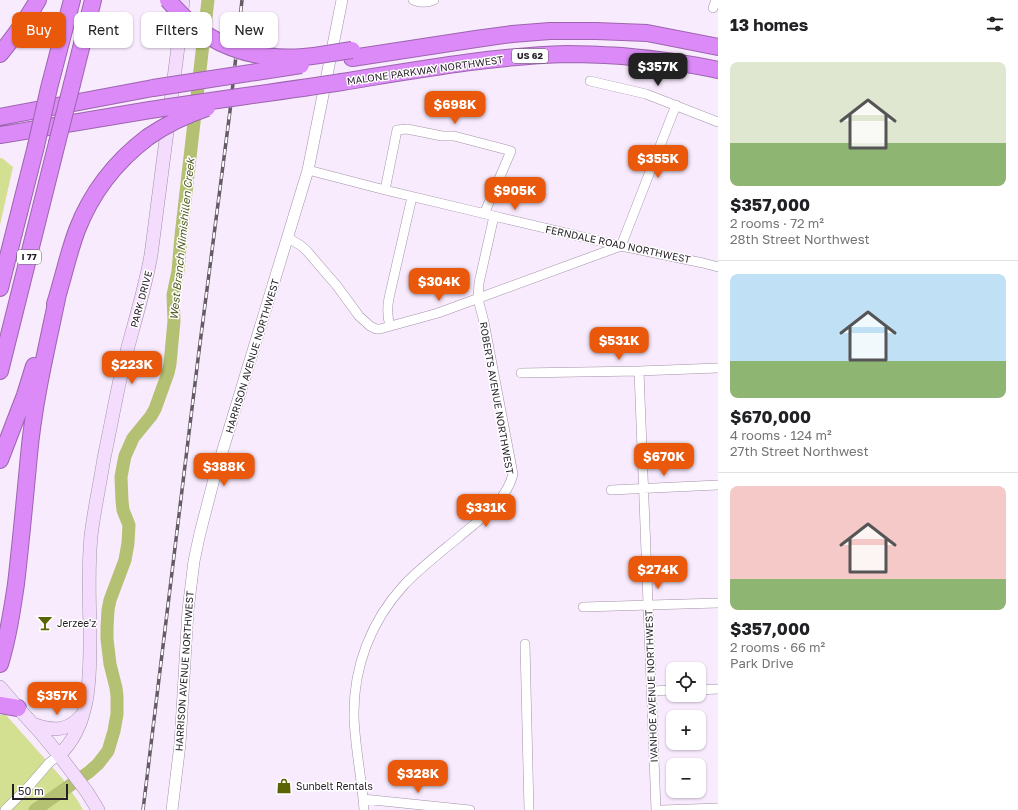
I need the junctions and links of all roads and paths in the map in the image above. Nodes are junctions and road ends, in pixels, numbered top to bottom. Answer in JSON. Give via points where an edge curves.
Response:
{"nodes":[{"id":1,"x":38,"y":0,"type":"edge"},
{"id":2,"x":72,"y":0,"type":"edge"},
{"id":3,"x":93,"y":0,"type":"edge"},
{"id":4,"x":168,"y":0,"type":"edge"},
{"id":5,"x":183,"y":0,"type":"edge"},
{"id":6,"x":342,"y":0,"type":"edge"},
{"id":7,"x":413,"y":0,"type":"edge"},
{"id":8,"x":432,"y":1,"type":"edge"},
{"id":9,"x":647,"y":33,"type":"junction"},
{"id":10,"x":718,"y":39,"type":"edge"},
{"id":11,"x":718,"y":47,"type":"edge"},
{"id":12,"x":0,"y":54,"type":"edge"},
{"id":13,"x":352,"y":54,"type":"junction"},
{"id":14,"x":718,"y":70,"type":"edge"},
{"id":15,"x":590,"y":81,"type":"dead end"},
{"id":16,"x":274,"y":92,"type":"junction"},
{"id":17,"x":112,"y":95,"type":"junction"},
{"id":18,"x":676,"y":105,"type":"junction"},
{"id":19,"x":0,"y":110,"type":"edge"},
{"id":20,"x":0,"y":118,"type":"edge"},
{"id":21,"x":718,"y":122,"type":"edge"},
{"id":22,"x":0,"y":135,"type":"edge"},
{"id":23,"x":35,"y":150,"type":"junction"},
{"id":24,"x":308,"y":170,"type":"junction"},
{"id":25,"x":385,"y":190,"type":"junction"},
{"id":26,"x":412,"y":197,"type":"junction"},
{"id":27,"x":484,"y":214,"type":"junction"},
{"id":28,"x":494,"y":216,"type":"junction"},
{"id":29,"x":288,"y":238,"type":"junction"},
{"id":30,"x":620,"y":246,"type":"junction"},
{"id":31,"x":0,"y":249,"type":"edge"},
{"id":32,"x":718,"y":267,"type":"edge"},
{"id":33,"x":0,"y":288,"type":"edge"},
{"id":34,"x":58,"y":294,"type":"junction"},
{"id":35,"x":478,"y":299,"type":"junction"},
{"id":36,"x":390,"y":326,"type":"junction"},
{"id":37,"x":718,"y":368,"type":"edge"},
{"id":38,"x":0,"y":371,"type":"edge"},
{"id":39,"x":639,"y":371,"type":"junction"},
{"id":40,"x":521,"y":373,"type":"dead end"},
{"id":41,"x":0,"y":460,"type":"edge"},
{"id":42,"x":718,"y":485,"type":"edge"},
{"id":43,"x":644,"y":488,"type":"junction"},
{"id":44,"x":611,"y":490,"type":"dead end"},
{"id":45,"x":718,"y":603,"type":"edge"},
{"id":46,"x":648,"y":605,"type":"junction"},
{"id":47,"x":583,"y":607,"type":"dead end"},
{"id":48,"x":525,"y":644,"type":"dead end"},
{"id":49,"x":0,"y":664,"type":"edge"},
{"id":50,"x":0,"y":687,"type":"edge"},
{"id":51,"x":718,"y":689,"type":"edge"},
{"id":52,"x":666,"y":690,"type":"edge"},
{"id":53,"x":706,"y":690,"type":"edge"},
{"id":54,"x":652,"y":691,"type":"junction"},
{"id":55,"x":0,"y":705,"type":"edge"},
{"id":56,"x":18,"y":708,"type":"junction"},
{"id":57,"x":82,"y":714,"type":"junction"},
{"id":58,"x":33,"y":724,"type":"junction"},
{"id":59,"x":62,"y":758,"type":"junction"},
{"id":60,"x":363,"y":799,"type":"junction"},
{"id":61,"x":718,"y":808,"type":"edge"},
{"id":62,"x":5,"y":810,"type":"edge"},
{"id":63,"x":98,"y":810,"type":"edge"},
{"id":64,"x":172,"y":810,"type":"edge"},
{"id":65,"x":364,"y":810,"type":"edge"},
{"id":66,"x":470,"y":810,"type":"edge"},
{"id":67,"x":529,"y":810,"type":"edge"},
{"id":68,"x":656,"y":810,"type":"edge"},
{"id":69,"x":662,"y":810,"type":"edge"}],
"edges":[{"from":1,"to":12,"type":"highway","via":[[18,32]]},
{"from":2,"to":23,"type":"highway","number":"I 77","bridge":true},
{"from":3,"to":38,"type":"highway","number":"I 77","bridge":true},
{"from":4,"to":13,"type":"highway","bridge":true,"via":[[200,31],[219,42],[246,52],[292,58]]},
{"from":5,"to":57,"type":"main road","name":"PARK DRIVE","via":[[151,255],[121,376],[91,534],[89,682]]},
{"from":6,"to":24,"type":"street","name":"HARRISON AVENUE NORTHWEST"},
{"from":7,"to":8,"type":"street","via":[[424,3]]},
{"from":9,"to":10,"type":"highway"},
{"from":9,"to":11,"type":"highway","number":"US 62"},
{"from":9,"to":13,"type":"highway","number":"US 62","via":[[474,32]]},
{"from":13,"to":17,"type":"highway","bridge":true},
{"from":14,"to":16,"type":"highway","name":"MALONE PARKWAY NORTHWEST","number":"US 62","bridge":true,"via":[[659,60],[569,54],[481,61]]},
{"from":15,"to":18,"type":"street","via":[[646,94]]},
{"from":16,"to":22,"type":"highway","bridge":true,"via":[[222,98]]},
{"from":16,"to":34,"type":"highway","bridge":true,"via":[[198,111],[148,136],[133,148],[110,173],[85,211]]},
{"from":17,"to":19,"type":"highway"},
{"from":17,"to":20,"type":"highway"},
{"from":18,"to":21,"type":"street"},
{"from":18,"to":30,"type":"street"},
{"from":23,"to":31,"type":"highway","via":[[19,183]]},
{"from":23,"to":33,"type":"highway","number":"I 77"},
{"from":24,"to":25,"type":"street","name":"FERNDALE ROAD NORTHWEST"},
{"from":24,"to":29,"type":"street","name":"HARRISON AVENUE NORTHWEST"},
{"from":25,"to":26,"type":"street","name":"FERNDALE ROAD NORTHWEST"},
{"from":25,"to":27,"type":"street","via":[[397,130],[407,129],[454,136],[510,151]]},
{"from":26,"to":27,"type":"street","name":"FERNDALE ROAD NORTHWEST"},
{"from":26,"to":36,"type":"street","via":[[389,298]]},
{"from":27,"to":28,"type":"street","name":"FERNDALE ROAD NORTHWEST"},
{"from":28,"to":30,"type":"street","name":"FERNDALE ROAD NORTHWEST"},
{"from":28,"to":35,"type":"street","name":"ROBERTS AVENUE NORTHWEST","via":[[479,278]]},
{"from":29,"to":36,"type":"street","via":[[306,250],[370,326],[376,329]]},
{"from":29,"to":64,"type":"street","name":"HARRISON AVENUE NORTHWEST","via":[[214,479],[194,561],[188,610],[180,744]]},
{"from":30,"to":32,"type":"street","name":"FERNDALE ROAD NORTHWEST"},
{"from":30,"to":35,"type":"street"},
{"from":34,"to":41,"type":"highway","via":[[25,395]]},
{"from":34,"to":49,"type":"highway","via":[[36,400],[13,606]]},
{"from":35,"to":36,"type":"street"},
{"from":35,"to":60,"type":"street","name":"ROBERTS AVENUE NORTHWEST","via":[[513,474],[512,480],[497,503],[405,584],[388,605],[371,634],[361,660],[354,699],[355,733]]},
{"from":37,"to":39,"type":"street"},
{"from":39,"to":40,"type":"street"},
{"from":39,"to":43,"type":"street","name":"IVANHOE AVENUE NORTHWEST"},
{"from":42,"to":43,"type":"street"},
{"from":43,"to":44,"type":"street"},
{"from":43,"to":46,"type":"street","name":"IVANHOE AVENUE NORTHWEST"},
{"from":45,"to":46,"type":"street"},
{"from":46,"to":47,"type":"street"},
{"from":46,"to":54,"type":"street","name":"IVANHOE AVENUE NORTHWEST"},
{"from":48,"to":67,"type":"street"},
{"from":50,"to":56,"type":"main road"},
{"from":51,"to":53,"type":"street"},
{"from":52,"to":54,"type":"street"},
{"from":54,"to":68,"type":"street","name":"IVANHOE AVENUE NORTHWEST"},
{"from":55,"to":56,"type":"highway"},
{"from":56,"to":58,"type":"main road"},
{"from":57,"to":58,"type":"main road","via":[[76,722],[65,728]]},
{"from":57,"to":59,"type":"main road","name":"PARK DRIVE"},
{"from":58,"to":59,"type":"main road"},
{"from":59,"to":62,"type":"street","via":[[49,763]]},
{"from":59,"to":63,"type":"main road"},
{"from":60,"to":65,"type":"street","name":"ROBERTS AVENUE NORTHWEST"},
{"from":60,"to":66,"type":"street"},
{"from":61,"to":69,"type":"street"}]}
